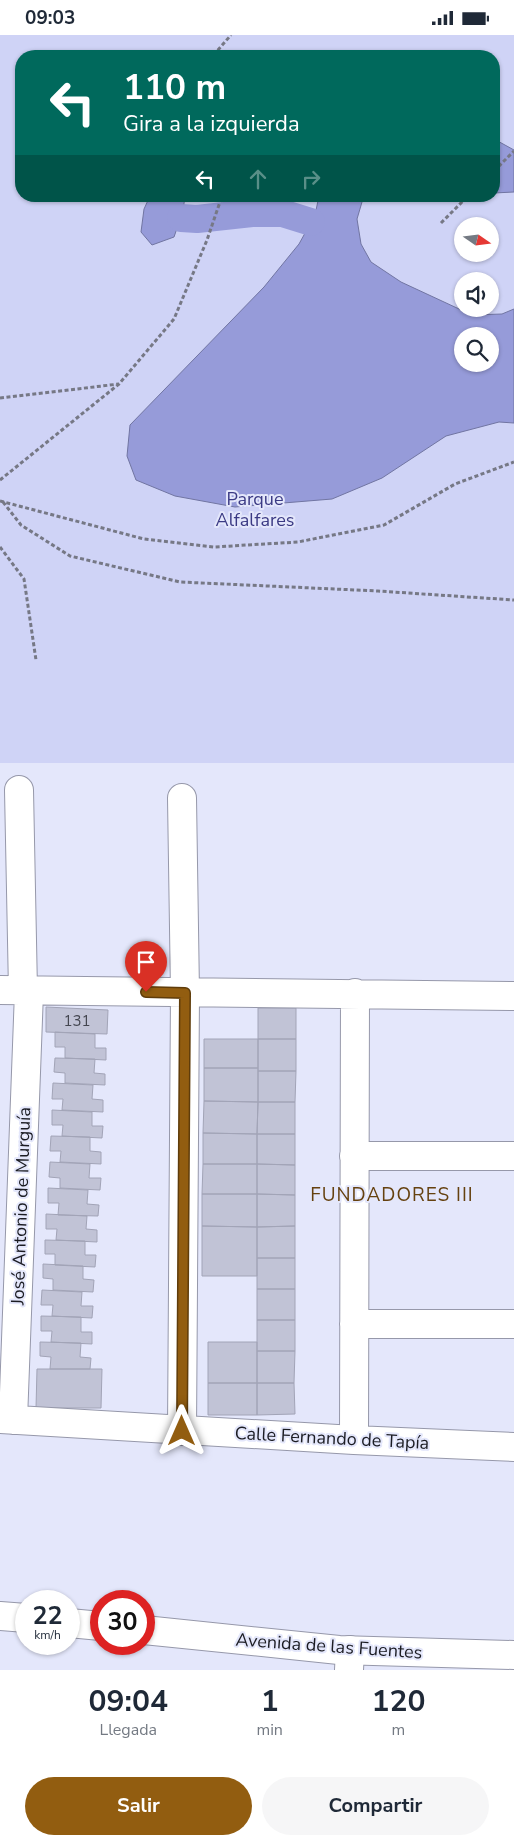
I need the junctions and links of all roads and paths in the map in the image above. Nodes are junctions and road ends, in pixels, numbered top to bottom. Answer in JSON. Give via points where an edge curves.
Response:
{"nodes":[{"id":1,"x":231,"y":35,"type":"edge"},
{"id":2,"x":218,"y":50,"type":"edge"},
{"id":3,"x":514,"y":151,"type":"edge"},
{"id":4,"x":500,"y":165,"type":"edge"},
{"id":5,"x":220,"y":202,"type":"edge"},
{"id":6,"x":462,"y":202,"type":"edge"},
{"id":7,"x":441,"y":223,"type":"dead end"},
{"id":8,"x":119,"y":384,"type":"junction"},
{"id":9,"x":0,"y":398,"type":"edge"},
{"id":10,"x":514,"y":462,"type":"edge"},
{"id":11,"x":0,"y":480,"type":"edge"},
{"id":12,"x":1,"y":501,"type":"edge"},
{"id":13,"x":0,"y":547,"type":"edge"},
{"id":14,"x":514,"y":600,"type":"edge"},
{"id":15,"x":36,"y":660,"type":"dead end"},
{"id":16,"x":19,"y":790,"type":"dead end"},
{"id":17,"x":182,"y":798,"type":"dead end"},
{"id":18,"x":17,"y":991,"type":"edge"},
{"id":19,"x":185,"y":993,"type":"junction"},
{"id":20,"x":355,"y":993,"type":"junction"},
{"id":21,"x":514,"y":995,"type":"edge"},
{"id":22,"x":354,"y":1156,"type":"junction"},
{"id":23,"x":514,"y":1156,"type":"edge"},
{"id":24,"x":354,"y":1324,"type":"junction"},
{"id":25,"x":514,"y":1325,"type":"edge"},
{"id":26,"x":6,"y":1420,"type":"edge"},
{"id":27,"x":182,"y":1431,"type":"junction"},
{"id":28,"x":354,"y":1440,"type":"junction"},
{"id":29,"x":514,"y":1447,"type":"edge"},
{"id":30,"x":0,"y":1616,"type":"edge"},
{"id":31,"x":15,"y":1617,"type":"edge"},
{"id":32,"x":155,"y":1632,"type":"edge"},
{"id":33,"x":514,"y":1655,"type":"edge"},
{"id":34,"x":350,"y":1660,"type":"edge"}],
"edges":[{"from":1,"to":2,"type":"path"},
{"from":3,"to":4,"type":"path"},
{"from":5,"to":8,"type":"path","via":[[174,319]]},
{"from":6,"to":7,"type":"path"},
{"from":8,"to":9,"type":"path"},
{"from":8,"to":11,"type":"path"},
{"from":10,"to":12,"type":"path","via":[[455,484],[384,525],[298,542],[214,547],[144,539]]},
{"from":12,"to":14,"type":"path","via":[[21,525],[70,556],[180,582]]},
{"from":13,"to":15,"type":"path","via":[[24,579]]},
{"from":16,"to":18,"type":"street","name":"José Antonio de Murguía"},
{"from":17,"to":19,"type":"street"},
{"from":18,"to":19,"type":"street"},
{"from":18,"to":26,"type":"street","name":"José Antonio de Murguía"},
{"from":19,"to":20,"type":"street"},
{"from":19,"to":27,"type":"street"},
{"from":20,"to":21,"type":"street"},
{"from":20,"to":22,"type":"street"},
{"from":22,"to":23,"type":"street"},
{"from":22,"to":24,"type":"street"},
{"from":24,"to":25,"type":"street"},
{"from":24,"to":28,"type":"street"},
{"from":26,"to":27,"type":"street","name":"Calle Fernando de Tapía"},
{"from":27,"to":28,"type":"street","name":"Calle Fernando de Tapía"},
{"from":28,"to":29,"type":"street","name":"Calle Fernando de Tapía"},
{"from":30,"to":31,"type":"street"},
{"from":32,"to":34,"type":"street","name":"Avenida de las Fuentes"},
{"from":33,"to":34,"type":"street","name":"Avenida de las Fuentes"}]}
